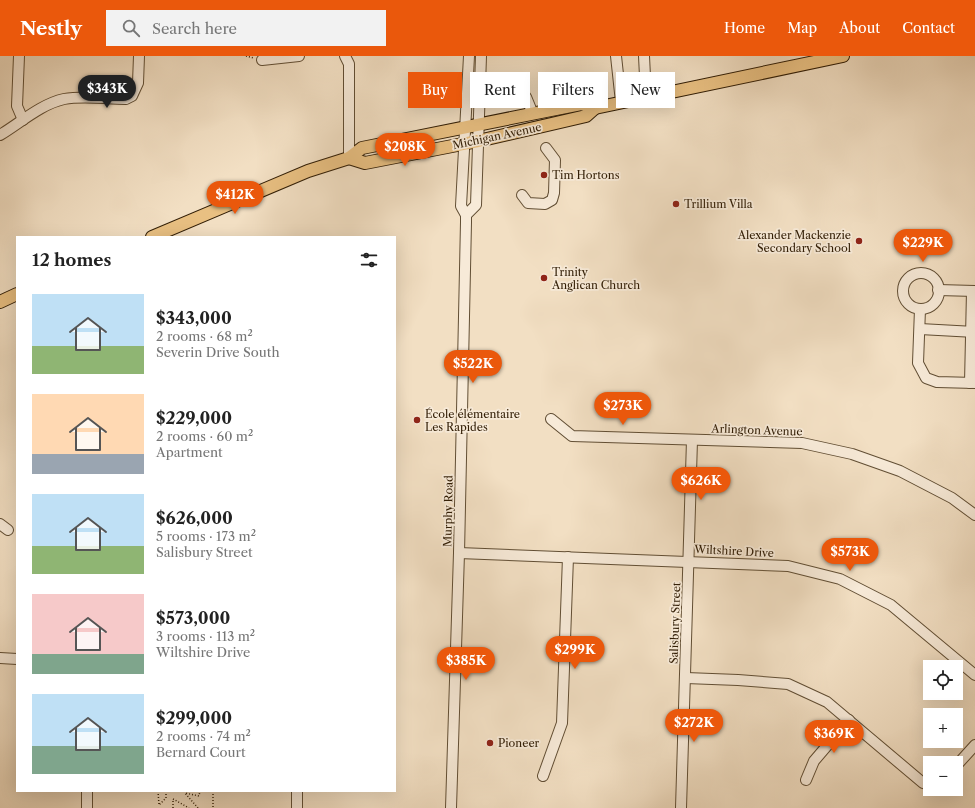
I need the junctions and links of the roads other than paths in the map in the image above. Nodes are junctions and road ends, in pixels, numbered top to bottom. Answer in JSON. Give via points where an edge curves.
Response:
{"nodes":[{"id":1,"x":19,"y":56,"type":"edge"},
{"id":2,"x":139,"y":56,"type":"edge"},
{"id":3,"x":299,"y":56,"type":"edge"},
{"id":4,"x":345,"y":56,"type":"edge"},
{"id":5,"x":468,"y":56,"type":"edge"},
{"id":6,"x":481,"y":56,"type":"edge"},
{"id":7,"x":616,"y":56,"type":"edge"},
{"id":8,"x":644,"y":56,"type":"edge"},
{"id":9,"x":843,"y":56,"type":"edge"},
{"id":10,"x":262,"y":60,"type":"dead end"},
{"id":11,"x":618,"y":72,"type":"edge"},
{"id":12,"x":645,"y":72,"type":"edge"},
{"id":13,"x":675,"y":91,"type":"edge"},
{"id":14,"x":530,"y":108,"type":"edge"},
{"id":15,"x":561,"y":108,"type":"edge"},
{"id":16,"x":595,"y":108,"type":"edge"},
{"id":17,"x":532,"y":114,"type":"junction"},
{"id":18,"x":23,"y":120,"type":"junction"},
{"id":19,"x":479,"y":124,"type":"junction"},
{"id":20,"x":465,"y":126,"type":"junction"},
{"id":21,"x":0,"y":135,"type":"edge"},
{"id":22,"x":478,"y":141,"type":"junction"},
{"id":23,"x":464,"y":144,"type":"junction"},
{"id":24,"x":546,"y":148,"type":"dead end"},
{"id":25,"x":349,"y":158,"type":"junction"},
{"id":26,"x":522,"y":195,"type":"dead end"},
{"id":27,"x":466,"y":215,"type":"junction"},
{"id":28,"x":154,"y":236,"type":"edge"},
{"id":29,"x":938,"y":290,"type":"junction"},
{"id":30,"x":974,"y":291,"type":"edge"},
{"id":31,"x":16,"y":294,"type":"edge"},
{"id":32,"x":0,"y":302,"type":"edge"},
{"id":33,"x":920,"y":309,"type":"junction"},
{"id":34,"x":920,"y":329,"type":"junction"},
{"id":35,"x":973,"y":332,"type":"edge"},
{"id":36,"x":973,"y":383,"type":"edge"},
{"id":37,"x":551,"y":419,"type":"dead end"},
{"id":38,"x":692,"y":440,"type":"junction"},
{"id":39,"x":975,"y":515,"type":"edge"},
{"id":40,"x":459,"y":553,"type":"junction"},
{"id":41,"x":568,"y":557,"type":"junction"},
{"id":42,"x":689,"y":561,"type":"junction"},
{"id":43,"x":0,"y":658,"type":"edge"},
{"id":44,"x":16,"y":659,"type":"edge"},
{"id":45,"x":975,"y":675,"type":"edge"},
{"id":46,"x":686,"y":678,"type":"junction"},
{"id":47,"x":849,"y":720,"type":"junction"},
{"id":48,"x":975,"y":744,"type":"edge"},
{"id":49,"x":963,"y":758,"type":"edge"},
{"id":50,"x":543,"y":776,"type":"dead end"},
{"id":51,"x":806,"y":780,"type":"dead end"},
{"id":52,"x":923,"y":783,"type":"edge"},
{"id":53,"x":87,"y":792,"type":"edge"},
{"id":54,"x":297,"y":792,"type":"edge"},
{"id":55,"x":87,"y":808,"type":"edge"},
{"id":56,"x":297,"y":808,"type":"edge"},
{"id":57,"x":451,"y":808,"type":"edge"},
{"id":58,"x":681,"y":808,"type":"edge"}],
"edges":[{"from":1,"to":18,"type":"street","via":[[17,106]]},
{"from":2,"to":18,"type":"street","via":[[138,83],[132,96],[126,99],[63,99]]},
{"from":3,"to":10,"type":"street"},
{"from":4,"to":25,"type":"street","via":[[349,64]]},
{"from":5,"to":20,"type":"street","name":"Murphy Road"},
{"from":6,"to":19,"type":"street"},
{"from":7,"to":11,"type":"street"},
{"from":8,"to":12,"type":"street"},
{"from":9,"to":13,"type":"main road","name":"Michigan Avenue"},
{"from":14,"to":17,"type":"street"},
{"from":15,"to":17,"type":"main road","name":"Michigan Avenue"},
{"from":16,"to":22,"type":"main road","name":"Michigan Avenue","via":[[586,116]]},
{"from":17,"to":19,"type":"main road","name":"Michigan Avenue"},
{"from":18,"to":21,"type":"street"},
{"from":19,"to":20,"type":"main road","name":"Michigan Avenue"},
{"from":19,"to":22,"type":"street"},
{"from":20,"to":23,"type":"street","name":"Murphy Road"},
{"from":20,"to":25,"type":"main road","name":"Michigan Avenue","via":[[362,148]]},
{"from":22,"to":23,"type":"main road","name":"Michigan Avenue"},
{"from":22,"to":27,"type":"street","via":[[476,205]]},
{"from":23,"to":25,"type":"main road","name":"Michigan Avenue","via":[[365,163]]},
{"from":23,"to":27,"type":"street","name":"Murphy Road","via":[[461,206]]},
{"from":24,"to":26,"type":"street","via":[[555,160],[552,200],[545,204],[528,203]]},
{"from":25,"to":28,"type":"main road","name":"Michigan Avenue","via":[[308,171]]},
{"from":27,"to":40,"type":"street","name":"Murphy Road"},
{"from":29,"to":30,"type":"street"},
{"from":29,"to":33,"type":"street","via":[[935,303]]},
{"from":29,"to":33,"type":"street","via":[[937,282],[924,274],[915,275],[906,281],[904,297],[909,305]]},
{"from":30,"to":35,"type":"street"},
{"from":31,"to":32,"type":"main road"},
{"from":33,"to":34,"type":"street"},
{"from":34,"to":35,"type":"street"},
{"from":34,"to":36,"type":"street","via":[[918,363],[926,378],[936,382]]},
{"from":35,"to":36,"type":"street"},
{"from":37,"to":38,"type":"street","name":"Arlington Avenue","via":[[572,436]]},
{"from":38,"to":39,"type":"street","name":"Arlington Avenue","via":[[802,443],[852,454],[900,471],[952,498]]},
{"from":38,"to":42,"type":"street","name":"Salisbury Street"},
{"from":40,"to":41,"type":"street","name":"Wiltshire Drive"},
{"from":40,"to":57,"type":"street","name":"Murphy Road"},
{"from":41,"to":42,"type":"street","name":"Wiltshire Drive"},
{"from":41,"to":50,"type":"street","via":[[562,723]]},
{"from":42,"to":45,"type":"street","name":"Wiltshire Drive","via":[[788,566],[840,579],[891,605]]},
{"from":42,"to":46,"type":"street","name":"Salisbury Street"},
{"from":43,"to":44,"type":"street"},
{"from":46,"to":47,"type":"street","via":[[788,684],[827,702]]},
{"from":46,"to":58,"type":"street","name":"Salisbury Street"},
{"from":47,"to":51,"type":"street","via":[[814,761]]},
{"from":47,"to":52,"type":"street"},
{"from":48,"to":49,"type":"street"},
{"from":53,"to":55,"type":"street"},
{"from":54,"to":56,"type":"street"}]}
